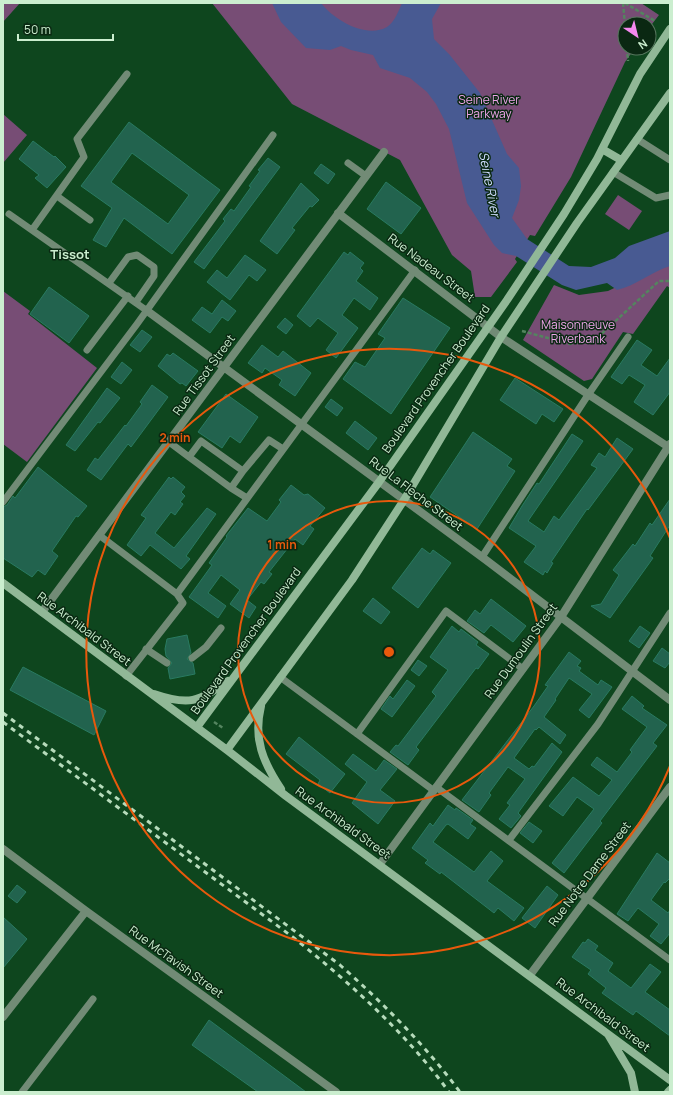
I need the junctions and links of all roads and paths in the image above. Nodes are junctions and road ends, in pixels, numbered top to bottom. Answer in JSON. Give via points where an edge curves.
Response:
{"nodes":[{"id":1,"x":624,"y":3,"type":"edge"},
{"id":2,"x":625,"y":16,"type":"edge"},
{"id":3,"x":646,"y":16,"type":"edge"},
{"id":4,"x":670,"y":29,"type":"edge"},
{"id":5,"x":628,"y":56,"type":"edge"},
{"id":6,"x":628,"y":61,"type":"dead end"},
{"id":7,"x":127,"y":74,"type":"dead end"},
{"id":8,"x":670,"y":93,"type":"edge"},
{"id":9,"x":273,"y":135,"type":"dead end"},
{"id":10,"x":637,"y":139,"type":"junction"},
{"id":11,"x":602,"y":149,"type":"junction"},
{"id":12,"x":384,"y":152,"type":"dead end"},
{"id":13,"x":621,"y":160,"type":"junction"},
{"id":14,"x":670,"y":160,"type":"edge"},
{"id":15,"x":348,"y":163,"type":"dead end"},
{"id":16,"x":613,"y":172,"type":"junction"},
{"id":17,"x":366,"y":176,"type":"junction"},
{"id":18,"x":670,"y":195,"type":"edge"},
{"id":19,"x":57,"y":196,"type":"junction"},
{"id":20,"x":338,"y":213,"type":"junction"},
{"id":21,"x":8,"y":214,"type":"dead end"},
{"id":22,"x":90,"y":220,"type":"dead end"},
{"id":23,"x":32,"y":230,"type":"junction"},
{"id":24,"x":415,"y":270,"type":"junction"},
{"id":25,"x":670,"y":281,"type":"edge"},
{"id":26,"x":109,"y":283,"type":"junction"},
{"id":27,"x":128,"y":296,"type":"junction"},
{"id":28,"x":136,"y":302,"type":"junction"},
{"id":29,"x":146,"y":310,"type":"junction"},
{"id":30,"x":489,"y":327,"type":"junction"},
{"id":31,"x":522,"y":331,"type":"dead end"},
{"id":32,"x":501,"y":337,"type":"junction"},
{"id":33,"x":628,"y":337,"type":"dead end"},
{"id":34,"x":87,"y":350,"type":"dead end"},
{"id":35,"x":224,"y":367,"type":"junction"},
{"id":36,"x":588,"y":395,"type":"junction"},
{"id":37,"x":301,"y":424,"type":"junction"},
{"id":38,"x":169,"y":442,"type":"junction"},
{"id":39,"x":669,"y":446,"type":"edge"},
{"id":40,"x":283,"y":449,"type":"junction"},
{"id":41,"x":189,"y":456,"type":"junction"},
{"id":42,"x":243,"y":471,"type":"junction"},
{"id":43,"x":379,"y":482,"type":"junction"},
{"id":44,"x":231,"y":488,"type":"junction"},
{"id":45,"x":247,"y":498,"type":"junction"},
{"id":46,"x":404,"y":500,"type":"junction"},
{"id":47,"x":3,"y":502,"type":"edge"},
{"id":48,"x":99,"y":535,"type":"junction"},
{"id":49,"x":482,"y":557,"type":"junction"},
{"id":50,"x":3,"y":583,"type":"edge"},
{"id":51,"x":177,"y":594,"type":"junction"},
{"id":52,"x":42,"y":612,"type":"junction"},
{"id":53,"x":670,"y":613,"type":"edge"},
{"id":54,"x":561,"y":617,"type":"junction"},
{"id":55,"x":221,"y":628,"type":"dead end"},
{"id":56,"x":146,"y":649,"type":"junction"},
{"id":57,"x":192,"y":658,"type":"dead end"},
{"id":58,"x":167,"y":663,"type":"dead end"},
{"id":59,"x":523,"y":669,"type":"junction"},
{"id":60,"x":632,"y":672,"type":"junction"},
{"id":61,"x":126,"y":676,"type":"junction"},
{"id":62,"x":233,"y":677,"type":"junction"},
{"id":63,"x":280,"y":677,"type":"junction"},
{"id":64,"x":145,"y":690,"type":"junction"},
{"id":65,"x":670,"y":700,"type":"edge"},
{"id":66,"x":262,"y":702,"type":"junction"},
{"id":67,"x":214,"y":722,"type":"dead end"},
{"id":68,"x":197,"y":727,"type":"junction"},
{"id":69,"x":223,"y":728,"type":"dead end"},
{"id":70,"x":357,"y":734,"type":"junction"},
{"id":71,"x":227,"y":750,"type":"junction"},
{"id":72,"x":435,"y":788,"type":"junction"},
{"id":73,"x":670,"y":788,"type":"edge"},
{"id":74,"x":286,"y":796,"type":"junction"},
{"id":75,"x":509,"y":840,"type":"junction"},
{"id":76,"x":3,"y":849,"type":"edge"},
{"id":77,"x":380,"y":864,"type":"junction"},
{"id":78,"x":587,"y":898,"type":"junction"},
{"id":79,"x":86,"y":911,"type":"junction"},
{"id":80,"x":668,"y":956,"type":"edge"},
{"id":81,"x":530,"y":975,"type":"junction"},
{"id":82,"x":93,"y":999,"type":"dead end"},
{"id":83,"x":3,"y":1017,"type":"edge"},
{"id":84,"x":606,"y":1032,"type":"junction"},
{"id":85,"x":670,"y":1080,"type":"edge"},
{"id":86,"x":22,"y":1092,"type":"edge"},
{"id":87,"x":336,"y":1092,"type":"edge"},
{"id":88,"x":635,"y":1092,"type":"edge"}],
"edges":[{"from":1,"to":2,"type":"path"},
{"from":1,"to":3,"type":"path"},
{"from":4,"to":11,"type":"main road","name":"Boulevard Provencher Boulevard","via":[[640,74]]},
{"from":5,"to":6,"type":"path"},
{"from":7,"to":19,"type":"lane","via":[[77,139],[84,157]]},
{"from":8,"to":10,"type":"main road"},
{"from":9,"to":29,"type":"lane"},
{"from":10,"to":13,"type":"main road"},
{"from":10,"to":14,"type":"lane"},
{"from":11,"to":13,"type":"main road"},
{"from":11,"to":30,"type":"main road","name":"Boulevard Provencher Boulevard","via":[[564,214]]},
{"from":12,"to":17,"type":"street","name":"Rue Tissot Street"},
{"from":13,"to":16,"type":"main road"},
{"from":15,"to":17,"type":"lane"},
{"from":16,"to":18,"type":"lane","via":[[656,198]]},
{"from":16,"to":32,"type":"main road"},
{"from":17,"to":20,"type":"street","name":"Rue Tissot Street"},
{"from":19,"to":22,"type":"lane"},
{"from":19,"to":23,"type":"lane"},
{"from":20,"to":24,"type":"street","name":"Rue Nadeau Street"},
{"from":20,"to":35,"type":"street","name":"Rue Tissot Street"},
{"from":21,"to":23,"type":"lane"},
{"from":23,"to":26,"type":"lane"},
{"from":24,"to":30,"type":"street","name":"Rue Nadeau Street"},
{"from":24,"to":37,"type":"lane"},
{"from":25,"to":31,"type":"path","via":[[659,281],[598,338],[570,344]]},
{"from":26,"to":27,"type":"lane"},
{"from":26,"to":28,"type":"lane","via":[[128,257],[137,254],[154,267],[154,276]]},
{"from":27,"to":28,"type":"lane"},
{"from":27,"to":34,"type":"lane"},
{"from":28,"to":29,"type":"lane"},
{"from":29,"to":35,"type":"street","name":"Rue La Fleche Street"},
{"from":29,"to":47,"type":"lane"},
{"from":30,"to":32,"type":"street","name":"Rue Nadeau Street"},
{"from":30,"to":43,"type":"main road","name":"Boulevard Provencher Boulevard"},
{"from":32,"to":36,"type":"street","name":"Rue Nadeau Street"},
{"from":32,"to":46,"type":"main road"},
{"from":33,"to":36,"type":"lane"},
{"from":35,"to":37,"type":"street","name":"Rue La Fleche Street"},
{"from":35,"to":38,"type":"street","name":"Rue Tissot Street"},
{"from":36,"to":39,"type":"street","name":"Rue Nadeau Street"},
{"from":36,"to":49,"type":"lane"},
{"from":37,"to":40,"type":"lane"},
{"from":37,"to":43,"type":"street","name":"Rue La Fleche Street"},
{"from":38,"to":41,"type":"lane"},
{"from":38,"to":48,"type":"street","name":"Rue Tissot Street"},
{"from":39,"to":54,"type":"street","name":"Rue Dumoulin Street"},
{"from":40,"to":42,"type":"lane","via":[[268,440]]},
{"from":40,"to":45,"type":"lane"},
{"from":41,"to":42,"type":"lane","via":[[201,441]]},
{"from":41,"to":44,"type":"lane"},
{"from":42,"to":44,"type":"lane"},
{"from":43,"to":46,"type":"street","name":"Rue La Fleche Street"},
{"from":43,"to":62,"type":"main road","name":"Boulevard Provencher Boulevard"},
{"from":44,"to":45,"type":"lane"},
{"from":45,"to":51,"type":"lane"},
{"from":46,"to":49,"type":"street","name":"Rue La Fleche Street"},
{"from":46,"to":63,"type":"main road","via":[[352,580]]},
{"from":48,"to":51,"type":"lane"},
{"from":48,"to":52,"type":"street","name":"Rue Tissot Street"},
{"from":49,"to":54,"type":"street","name":"Rue La Fleche Street"},
{"from":50,"to":52,"type":"main road","name":"Rue Archibald Street"},
{"from":51,"to":56,"type":"lane","via":[[183,602]]},
{"from":52,"to":61,"type":"main road","name":"Rue Archibald Street"},
{"from":53,"to":60,"type":"lane"},
{"from":54,"to":59,"type":"street","name":"Rue Dumoulin Street"},
{"from":54,"to":60,"type":"street","name":"Rue La Fleche Street"},
{"from":55,"to":57,"type":"lane","via":[[206,647]]},
{"from":56,"to":58,"type":"lane"},
{"from":56,"to":61,"type":"lane"},
{"from":59,"to":70,"type":"lane","via":[[446,611]]},
{"from":59,"to":72,"type":"street","name":"Rue Dumoulin Street"},
{"from":60,"to":65,"type":"street","name":"Rue La Fleche Street"},
{"from":60,"to":75,"type":"lane","via":[[598,724]]},
{"from":61,"to":64,"type":"main road","name":"Rue Archibald Street"},
{"from":62,"to":64,"type":"main road","via":[[206,695],[187,702]]},
{"from":62,"to":68,"type":"main road","name":"Boulevard Provencher Boulevard"},
{"from":63,"to":66,"type":"main road"},
{"from":63,"to":70,"type":"lane"},
{"from":64,"to":68,"type":"main road","name":"Rue Archibald Street"},
{"from":66,"to":71,"type":"main road"},
{"from":66,"to":74,"type":"main road","via":[[257,725],[259,746],[268,771]]},
{"from":67,"to":69,"type":"path"},
{"from":68,"to":71,"type":"main road","name":"Rue Archibald Street"},
{"from":70,"to":72,"type":"lane"},
{"from":71,"to":74,"type":"main road","name":"Rue Archibald Street"},
{"from":72,"to":75,"type":"lane"},
{"from":72,"to":77,"type":"street","name":"Rue Dumoulin Street"},
{"from":73,"to":78,"type":"street","name":"Rue Notre Dame Street"},
{"from":74,"to":77,"type":"main road","name":"Rue Archibald Street"},
{"from":75,"to":78,"type":"lane"},
{"from":76,"to":79,"type":"street","name":"Rue McTavish Street"},
{"from":77,"to":81,"type":"main road","name":"Rue Archibald Street"},
{"from":78,"to":80,"type":"lane"},
{"from":78,"to":81,"type":"street","name":"Rue Notre Dame Street"},
{"from":79,"to":83,"type":"street"},
{"from":79,"to":87,"type":"street","name":"Rue McTavish Street"},
{"from":81,"to":84,"type":"main road","name":"Rue Archibald Street"},
{"from":82,"to":86,"type":"lane"},
{"from":84,"to":85,"type":"main road","name":"Rue Archibald Street"},
{"from":84,"to":88,"type":"main road","via":[[631,1073]]}]}
